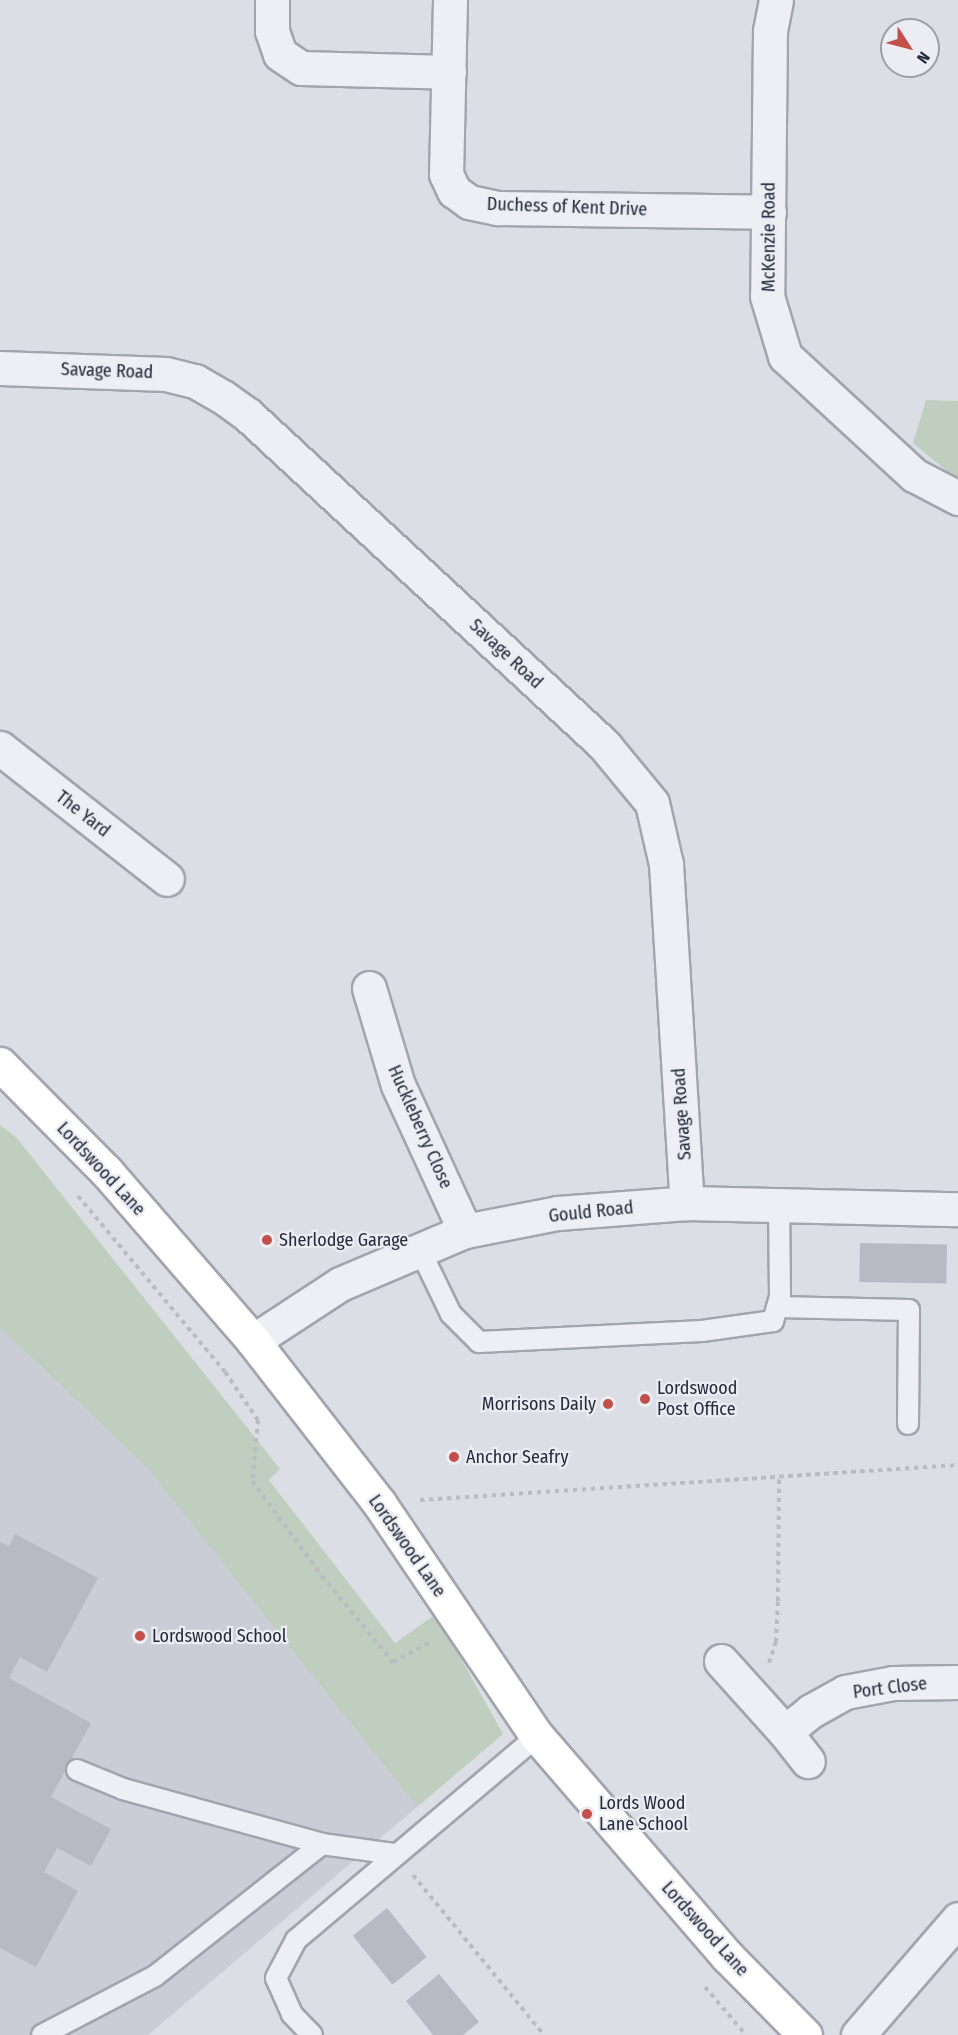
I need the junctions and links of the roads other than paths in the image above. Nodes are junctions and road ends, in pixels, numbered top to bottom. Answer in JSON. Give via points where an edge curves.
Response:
{"nodes":[{"id":1,"x":272,"y":0,"type":"edge"},
{"id":2,"x":450,"y":0,"type":"edge"},
{"id":3,"x":776,"y":0,"type":"edge"},
{"id":4,"x":449,"y":72,"type":"junction"},
{"id":5,"x":769,"y":212,"type":"junction"},
{"id":6,"x":0,"y":368,"type":"edge"},
{"id":7,"x":958,"y":498,"type":"edge"},
{"id":8,"x":0,"y":748,"type":"edge"},
{"id":9,"x":167,"y":879,"type":"dead end"},
{"id":10,"x":369,"y":988,"type":"dead end"},
{"id":11,"x":0,"y":1064,"type":"edge"},
{"id":12,"x":687,"y":1203,"type":"junction"},
{"id":13,"x":779,"y":1203,"type":"junction"},
{"id":14,"x":958,"y":1209,"type":"edge"},
{"id":15,"x":465,"y":1231,"type":"junction"},
{"id":16,"x":420,"y":1250,"type":"junction"},
{"id":17,"x":777,"y":1307,"type":"junction"},
{"id":18,"x":253,"y":1341,"type":"junction"},
{"id":19,"x":908,"y":1424,"type":"dead end"},
{"id":20,"x":721,"y":1661,"type":"dead end"},
{"id":21,"x":958,"y":1682,"type":"edge"},
{"id":22,"x":785,"y":1732,"type":"junction"},
{"id":23,"x":537,"y":1736,"type":"junction"},
{"id":24,"x":808,"y":1761,"type":"dead end"},
{"id":25,"x":77,"y":1770,"type":"dead end"},
{"id":26,"x":322,"y":1844,"type":"junction"},
{"id":27,"x":395,"y":1854,"type":"junction"},
{"id":28,"x":958,"y":1919,"type":"edge"},
{"id":29,"x":42,"y":2035,"type":"edge"},
{"id":30,"x":312,"y":2035,"type":"edge"},
{"id":31,"x":805,"y":2035,"type":"edge"},
{"id":32,"x":858,"y":2035,"type":"edge"}],
"edges":[{"from":1,"to":4,"type":"street","via":[[272,31],[280,54],[301,68]]},
{"from":2,"to":4,"type":"street","name":"Duchess of Kent Drive"},
{"from":3,"to":5,"type":"street","name":"McKenzie Road","via":[[770,31]]},
{"from":4,"to":5,"type":"street","name":"Duchess of Kent Drive","via":[[446,174],[454,191],[469,202],[498,208]]},
{"from":5,"to":7,"type":"street","name":"McKenzie Road","via":[[767,296],[785,356],[914,475]]},
{"from":6,"to":12,"type":"street","name":"Savage Road","via":[[166,374],[195,381],[223,397],[248,415],[605,746],[652,803],[666,864]]},
{"from":8,"to":9,"type":"street","name":"The Yard"},
{"from":10,"to":15,"type":"street","name":"Huckleberry Close","via":[[398,1085]]},
{"from":11,"to":18,"type":"street","name":"Lordswood Lane","via":[[106,1171]]},
{"from":12,"to":13,"type":"street","name":"Gould Road"},
{"from":12,"to":15,"type":"street","name":"Gould Road","via":[[558,1214]]},
{"from":13,"to":14,"type":"street","name":"Gould Road"},
{"from":13,"to":17,"type":"lane"},
{"from":15,"to":16,"type":"street","name":"Gould Road"},
{"from":16,"to":17,"type":"lane","via":[[450,1314],[479,1342],[702,1331],[773,1321]]},
{"from":16,"to":18,"type":"street","name":"Gould Road","via":[[340,1284]]},
{"from":17,"to":19,"type":"lane","via":[[909,1310]]},
{"from":18,"to":23,"type":"street","name":"Lordswood Lane","via":[[379,1503]]},
{"from":20,"to":22,"type":"street"},
{"from":21,"to":22,"type":"street","name":"Port Close","via":[[893,1683],[845,1692]]},
{"from":22,"to":24,"type":"street"},
{"from":23,"to":27,"type":"lane"},
{"from":23,"to":31,"type":"street","name":"Lordswood Lane","via":[[727,1956]]},
{"from":25,"to":26,"type":"lane","via":[[123,1789]]},
{"from":26,"to":27,"type":"lane"},
{"from":26,"to":29,"type":"lane","via":[[155,1976]]},
{"from":27,"to":30,"type":"lane","via":[[296,1940],[276,1978],[292,2014]]},
{"from":28,"to":32,"type":"street"}]}
